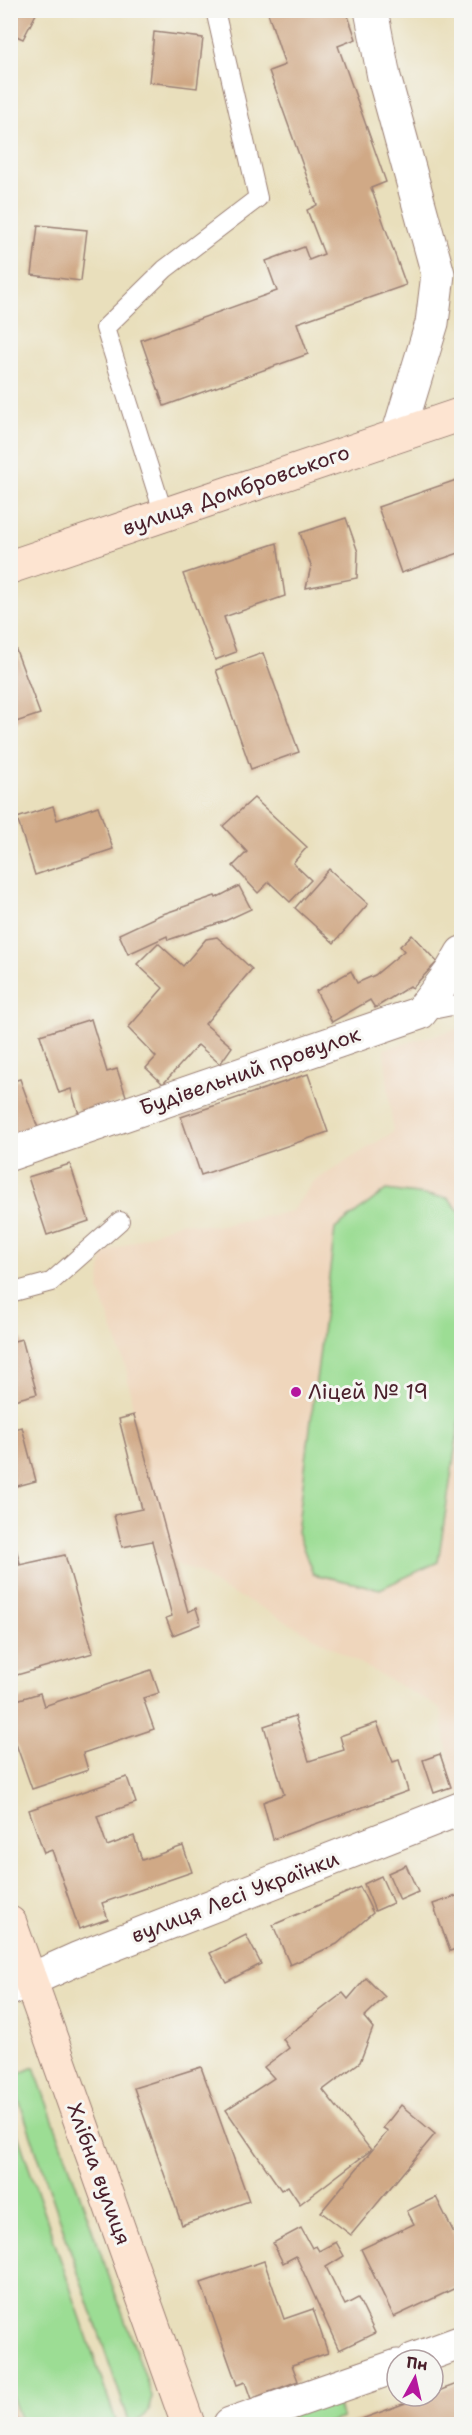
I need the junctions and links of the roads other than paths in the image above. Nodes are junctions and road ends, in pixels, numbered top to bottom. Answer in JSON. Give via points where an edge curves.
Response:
{"nodes":[{"id":1,"x":215,"y":10,"type":"edge"},
{"id":2,"x":371,"y":10,"type":"edge"},
{"id":3,"x":462,"y":414,"type":"edge"},
{"id":4,"x":398,"y":435,"type":"junction"},
{"id":5,"x":164,"y":515,"type":"junction"},
{"id":6,"x":10,"y":567,"type":"edge"},
{"id":7,"x":462,"y":953,"type":"edge"},
{"id":8,"x":462,"y":1004,"type":"edge"},
{"id":9,"x":420,"y":1013,"type":"junction"},
{"id":10,"x":10,"y":1154,"type":"edge"},
{"id":11,"x":120,"y":1221,"type":"dead end"},
{"id":12,"x":10,"y":1293,"type":"edge"},
{"id":13,"x":462,"y":1808,"type":"edge"},
{"id":14,"x":10,"y":1923,"type":"edge"},
{"id":15,"x":20,"y":1985,"type":"edge"},
{"id":16,"x":462,"y":2342,"type":"edge"},
{"id":17,"x":445,"y":2348,"type":"edge"},
{"id":18,"x":385,"y":2370,"type":"edge"},
{"id":19,"x":180,"y":2422,"type":"edge"},
{"id":20,"x":230,"y":2424,"type":"edge"}],
"edges":[{"from":1,"to":5,"type":"lane","via":[[258,198],[165,269],[105,327]]},
{"from":2,"to":4,"type":"street","via":[[384,77],[438,274],[432,323]]},
{"from":3,"to":4,"type":"street","name":"вулиця Домбровського"},
{"from":4,"to":5,"type":"street","name":"вулиця Домбровського"},
{"from":5,"to":6,"type":"street","name":"вулиця Домбровського"},
{"from":7,"to":9,"type":"street"},
{"from":8,"to":9,"type":"lane"},
{"from":9,"to":10,"type":"street","name":"Будівельний провулок"},
{"from":11,"to":12,"type":"lane","via":[[51,1282]]},
{"from":13,"to":15,"type":"street","name":"вулиця Лесі Українки","via":[[79,1958]]},
{"from":14,"to":15,"type":"street","name":"Хлібна вулиця"},
{"from":15,"to":19,"type":"street","name":"Хлібна вулиця"},
{"from":16,"to":17,"type":"street"},
{"from":18,"to":20,"type":"street"}]}
